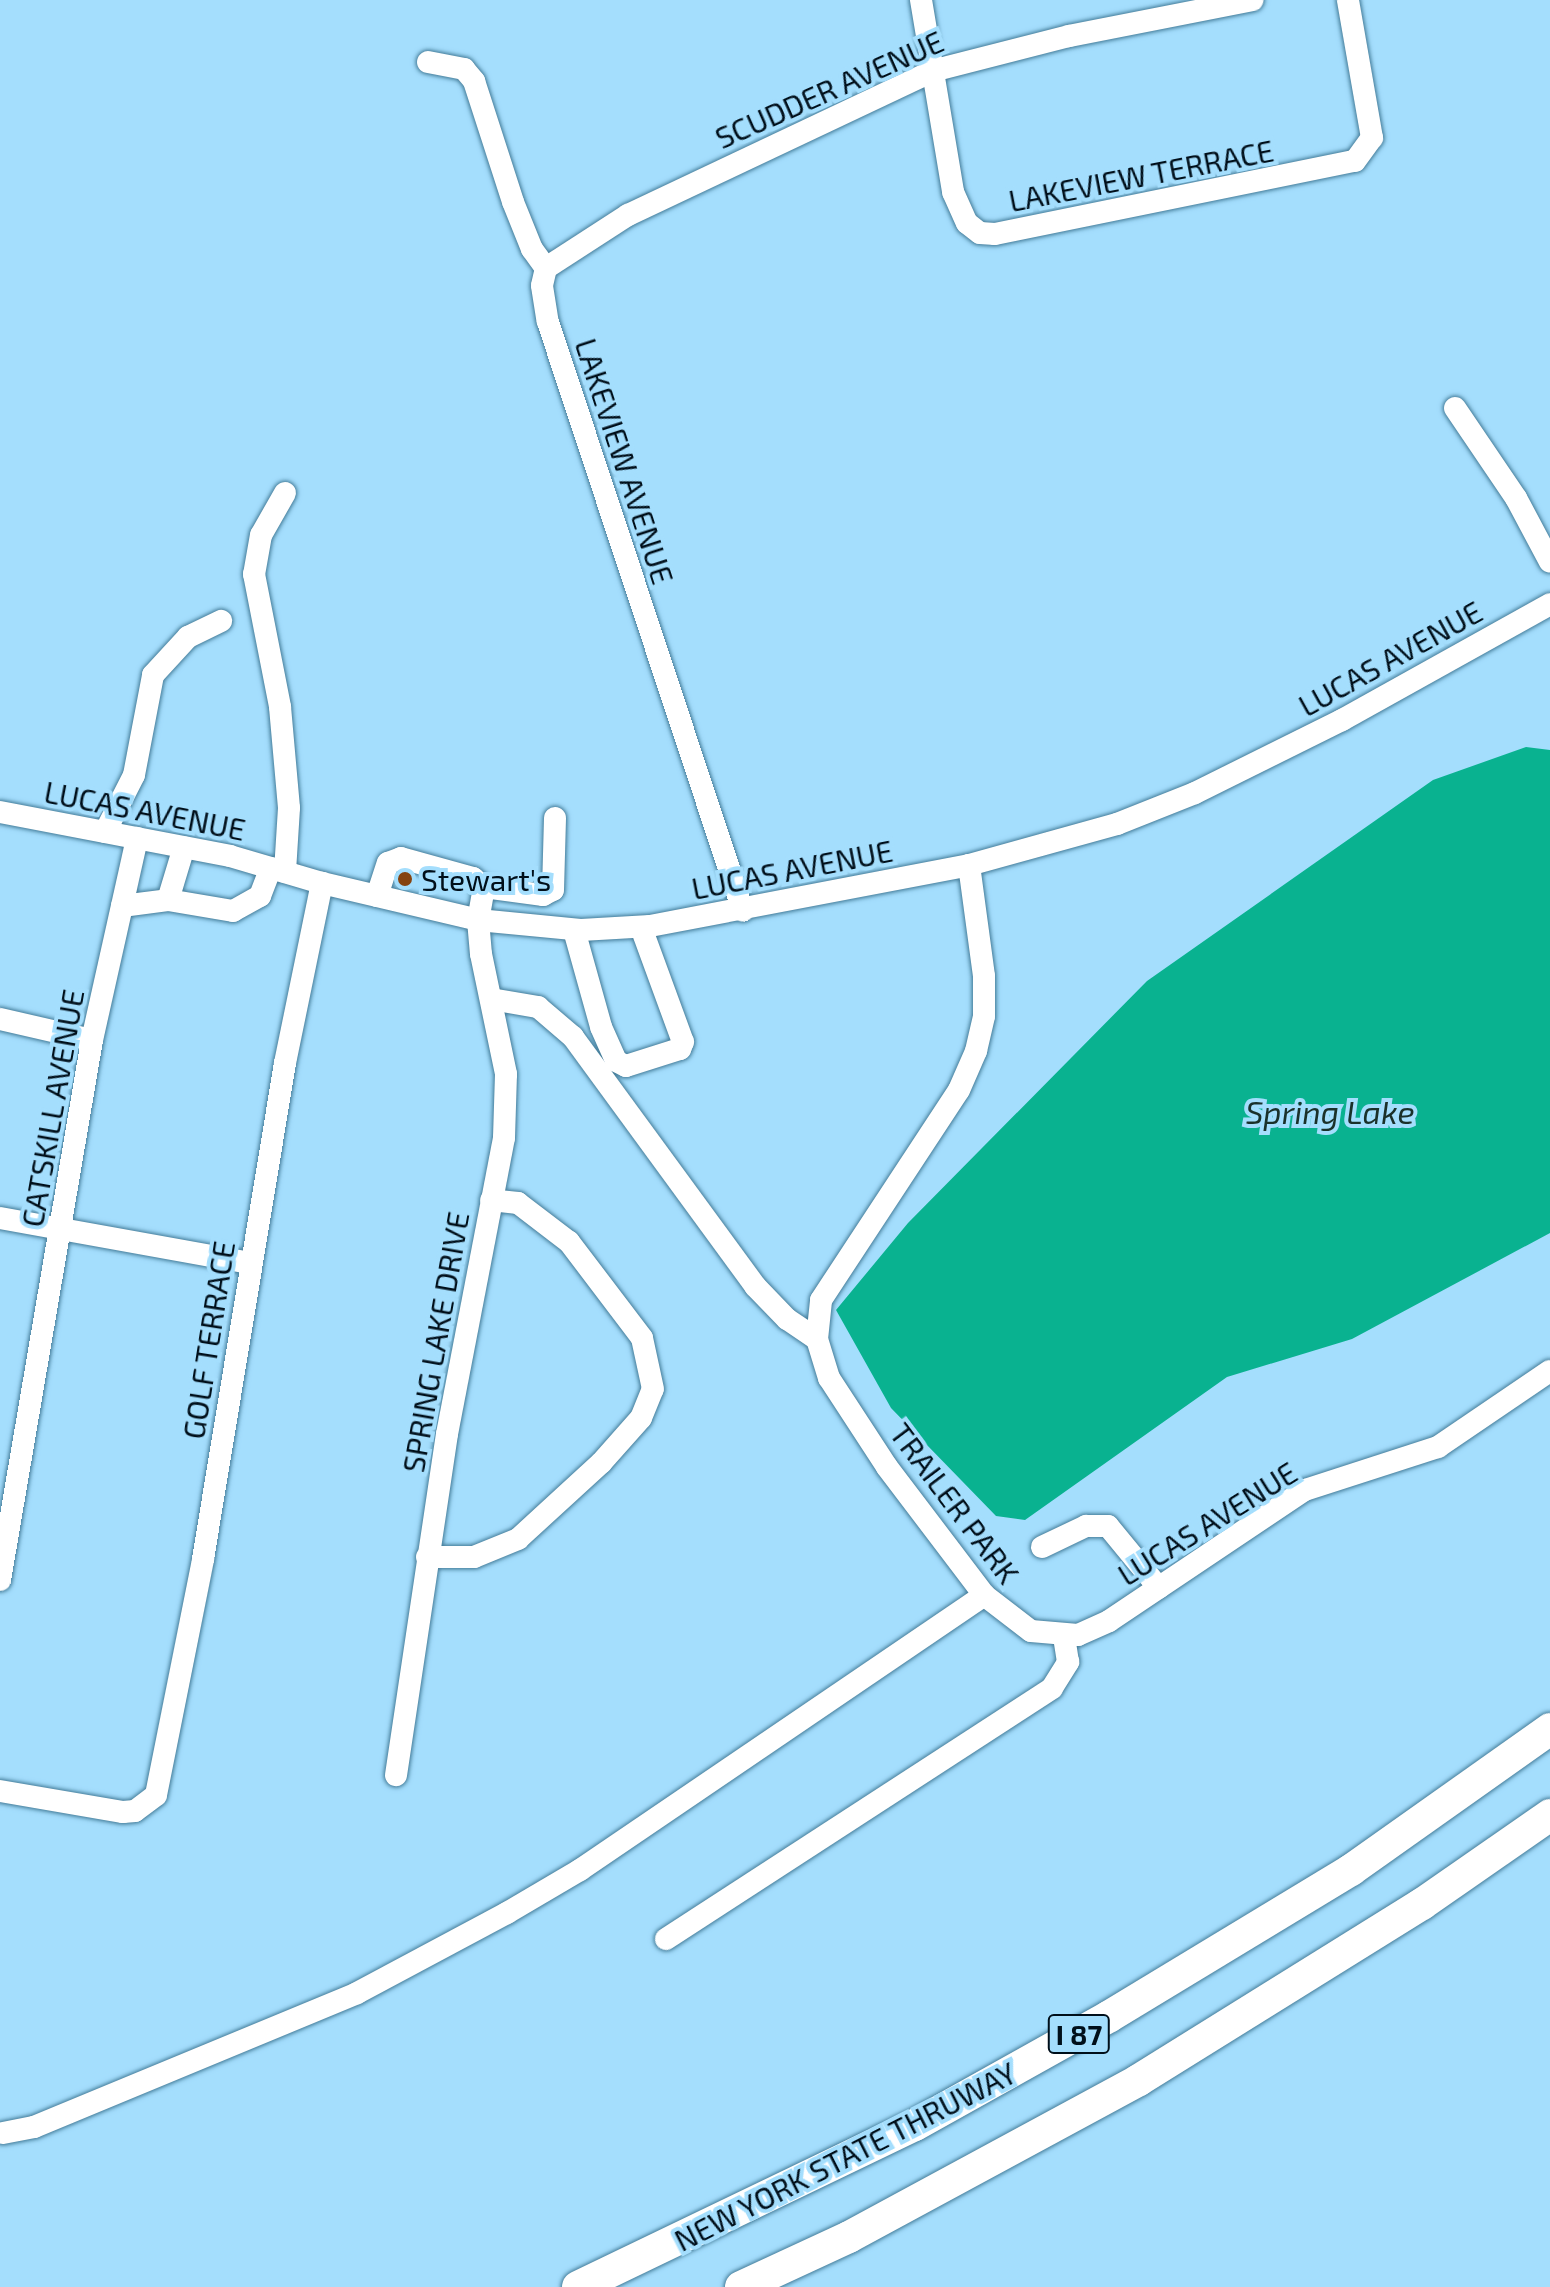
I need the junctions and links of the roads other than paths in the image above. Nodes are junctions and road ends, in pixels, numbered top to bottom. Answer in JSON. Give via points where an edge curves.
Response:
{"nodes":[{"id":1,"x":921,"y":0,"type":"edge"},
{"id":2,"x":1252,"y":0,"type":"edge"},
{"id":3,"x":1348,"y":0,"type":"edge"},
{"id":4,"x":428,"y":62,"type":"dead end"},
{"id":5,"x":932,"y":71,"type":"junction"},
{"id":6,"x":546,"y":268,"type":"junction"},
{"id":7,"x":1455,"y":408,"type":"dead end"},
{"id":8,"x":285,"y":493,"type":"dead end"},
{"id":9,"x":1550,"y":562,"type":"edge"},
{"id":10,"x":1550,"y":604,"type":"edge"},
{"id":11,"x":221,"y":621,"type":"dead end"},
{"id":12,"x":5,"y":813,"type":"edge"},
{"id":13,"x":555,"y":818,"type":"dead end"},
{"id":14,"x":105,"y":832,"type":"junction"},
{"id":15,"x":137,"y":838,"type":"junction"},
{"id":16,"x":184,"y":847,"type":"junction"},
{"id":17,"x":969,"y":865,"type":"junction"},
{"id":18,"x":278,"y":870,"type":"junction"},
{"id":19,"x":322,"y":883,"type":"junction"},
{"id":20,"x":484,"y":887,"type":"junction"},
{"id":21,"x":377,"y":896,"type":"junction"},
{"id":22,"x":168,"y":900,"type":"junction"},
{"id":23,"x":122,"y":906,"type":"junction"},
{"id":24,"x":743,"y":911,"type":"junction"},
{"id":25,"x":478,"y":920,"type":"junction"},
{"id":26,"x":641,"y":927,"type":"junction"},
{"id":27,"x":574,"y":930,"type":"junction"},
{"id":28,"x":491,"y":999,"type":"junction"},
{"id":29,"x":0,"y":1019,"type":"edge"},
{"id":30,"x":92,"y":1040,"type":"junction"},
{"id":31,"x":491,"y":1200,"type":"junction"},
{"id":32,"x":0,"y":1218,"type":"edge"},
{"id":33,"x":61,"y":1230,"type":"junction"},
{"id":34,"x":251,"y":1263,"type":"junction"},
{"id":35,"x":817,"y":1339,"type":"junction"},
{"id":36,"x":1550,"y":1371,"type":"edge"},
{"id":37,"x":1042,"y":1547,"type":"dead end"},
{"id":38,"x":427,"y":1557,"type":"junction"},
{"id":39,"x":0,"y":1580,"type":"edge"},
{"id":40,"x":1159,"y":1588,"type":"junction"},
{"id":41,"x":984,"y":1595,"type":"junction"},
{"id":42,"x":1064,"y":1636,"type":"junction"},
{"id":43,"x":1550,"y":1729,"type":"edge"},
{"id":44,"x":396,"y":1775,"type":"dead end"},
{"id":45,"x":0,"y":1791,"type":"edge"},
{"id":46,"x":1550,"y":1815,"type":"edge"},
{"id":47,"x":666,"y":1939,"type":"dead end"},
{"id":48,"x":3,"y":2133,"type":"dead end"},
{"id":49,"x":578,"y":2287,"type":"edge"},
{"id":50,"x":741,"y":2287,"type":"edge"}],
"edges":[{"from":1,"to":5,"type":"street","name":"LAKEVIEW TERRACE"},
{"from":2,"to":5,"type":"street","name":"SCUDDER AVENUE","via":[[1069,36]]},
{"from":3,"to":5,"type":"street","name":"LAKEVIEW TERRACE","via":[[1372,138],[1364,156],[1331,169],[995,234],[980,233],[967,223],[952,189]]},
{"from":4,"to":6,"type":"street","via":[[464,69],[474,81],[513,202],[532,249]]},
{"from":5,"to":6,"type":"street","name":"SCUDDER AVENUE","via":[[628,215]]},
{"from":6,"to":24,"type":"street","name":"LAKEVIEW AVENUE","via":[[542,286],[552,336]]},
{"from":7,"to":9,"type":"street","via":[[1516,498]]},
{"from":8,"to":18,"type":"street","via":[[261,535],[254,574],[280,707],[289,808]]},
{"from":10,"to":17,"type":"street","name":"LUCAS AVENUE","via":[[1342,720],[1195,793],[1117,824]]},
{"from":11,"to":14,"type":"street","via":[[188,637],[153,675],[134,775]]},
{"from":12,"to":14,"type":"street","name":"LUCAS AVENUE"},
{"from":13,"to":20,"type":"street","via":[[553,890],[543,895]]},
{"from":14,"to":15,"type":"street","name":"LUCAS AVENUE"},
{"from":15,"to":16,"type":"street","name":"LUCAS AVENUE"},
{"from":15,"to":23,"type":"street","name":"CATSKILL AVENUE"},
{"from":16,"to":18,"type":"street","name":"LUCAS AVENUE"},
{"from":16,"to":22,"type":"street"},
{"from":17,"to":24,"type":"street","name":"LUCAS AVENUE"},
{"from":17,"to":35,"type":"street","via":[[984,976],[984,1016],[976,1051],[959,1090],[821,1300]]},
{"from":18,"to":19,"type":"street","name":"LUCAS AVENUE"},
{"from":18,"to":22,"type":"street","via":[[260,896],[233,911]]},
{"from":19,"to":21,"type":"street","name":"LUCAS AVENUE"},
{"from":19,"to":34,"type":"street","name":"GOLF TERRACE"},
{"from":20,"to":21,"type":"street","via":[[473,878],[401,858],[388,863]]},
{"from":20,"to":25,"type":"street","name":"SPRING LAKE DRIVE"},
{"from":21,"to":25,"type":"street","name":"LUCAS AVENUE"},
{"from":22,"to":23,"type":"street"},
{"from":23,"to":30,"type":"street","name":"CATSKILL AVENUE"},
{"from":24,"to":26,"type":"street","name":"LUCAS AVENUE"},
{"from":25,"to":27,"type":"street","name":"LUCAS AVENUE"},
{"from":25,"to":28,"type":"street","name":"SPRING LAKE DRIVE"},
{"from":26,"to":27,"type":"street","name":"LUCAS AVENUE"},
{"from":26,"to":27,"type":"street","via":[[683,1042],[680,1049],[626,1066],[616,1061],[601,1027]]},
{"from":28,"to":31,"type":"street","name":"SPRING LAKE DRIVE","via":[[506,1074],[504,1138]]},
{"from":28,"to":35,"type":"street","via":[[538,1007],[573,1037],[755,1286],[787,1319]]},
{"from":29,"to":30,"type":"street"},
{"from":30,"to":33,"type":"street","name":"CATSKILL AVENUE"},
{"from":31,"to":38,"type":"street","name":"SPRING LAKE DRIVE"},
{"from":31,"to":38,"type":"street","via":[[518,1203],[569,1242],[642,1338],[653,1389],[641,1418],[601,1463],[518,1539],[474,1557]]},
{"from":32,"to":33,"type":"street"},
{"from":33,"to":34,"type":"street"},
{"from":33,"to":39,"type":"street","name":"CATSKILL AVENUE"},
{"from":34,"to":45,"type":"street","name":"GOLF TERRACE","via":[[203,1559],[156,1795],[123,1812]]},
{"from":35,"to":41,"type":"street","name":"TRAILER PARK","via":[[829,1378],[887,1467]]},
{"from":36,"to":40,"type":"street","name":"LUCAS AVENUE","via":[[1438,1447],[1305,1490]]},
{"from":37,"to":40,"type":"street","via":[[1086,1526],[1108,1526]]},
{"from":38,"to":44,"type":"street","name":"SPRING LAKE DRIVE"},
{"from":40,"to":42,"type":"street","name":"LUCAS AVENUE","via":[[1109,1621]]},
{"from":41,"to":42,"type":"street","name":"TRAILER PARK","via":[[1018,1625]]},
{"from":41,"to":48,"type":"street","via":[[580,1870],[507,1913],[357,1993],[34,2127]]},
{"from":42,"to":47,"type":"street","via":[[1068,1662],[1052,1688],[995,1730]]},
{"from":43,"to":49,"type":"highway","name":"NEW YORK STATE THRUWAY","number":"I 87","via":[[1351,1870],[1110,2016],[915,2125]]},
{"from":46,"to":50,"type":"highway","number":"I 87","via":[[1422,1904],[1151,2073],[849,2237]]}]}
